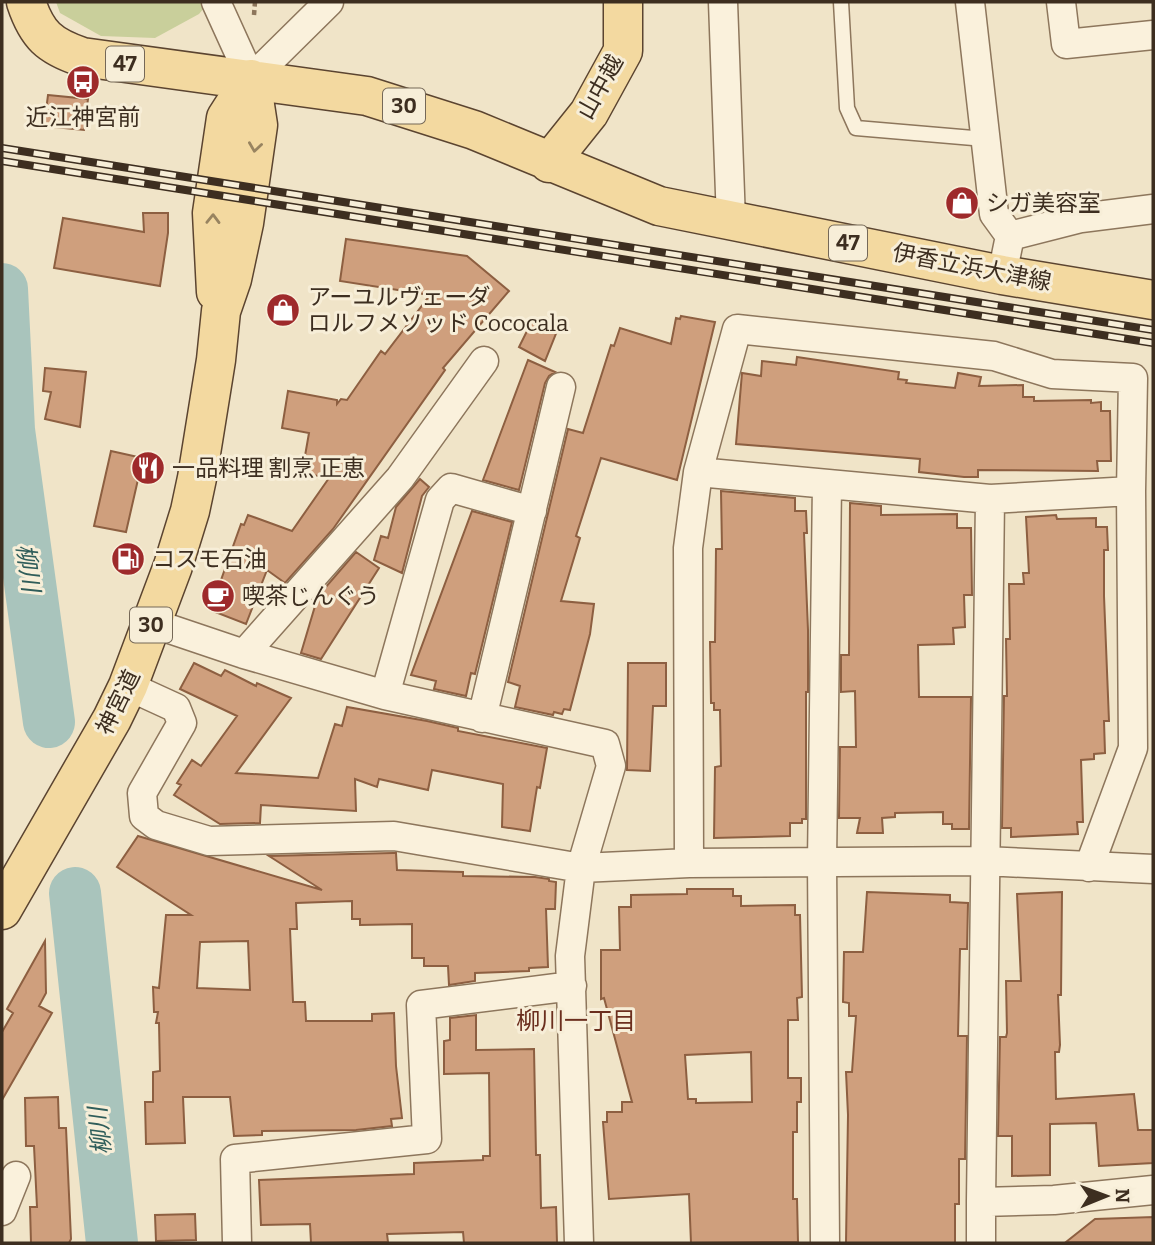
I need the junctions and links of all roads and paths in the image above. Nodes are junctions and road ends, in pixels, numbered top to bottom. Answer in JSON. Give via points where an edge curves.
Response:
{"nodes":[{"id":1,"x":26,"y":2,"type":"edge"},
{"id":2,"x":216,"y":2,"type":"edge"},
{"id":3,"x":329,"y":2,"type":"edge"},
{"id":4,"x":623,"y":2,"type":"edge"},
{"id":5,"x":723,"y":2,"type":"edge"},
{"id":6,"x":841,"y":2,"type":"edge"},
{"id":7,"x":970,"y":2,"type":"edge"},
{"id":8,"x":1061,"y":2,"type":"edge"},
{"id":9,"x":1153,"y":35,"type":"edge"},
{"id":10,"x":251,"y":79,"type":"junction"},
{"id":11,"x":985,"y":139,"type":"junction"},
{"id":12,"x":549,"y":163,"type":"junction"},
{"id":13,"x":1153,"y":209,"type":"edge"},
{"id":14,"x":731,"y":221,"type":"junction"},
{"id":15,"x":1010,"y":236,"type":"junction"},
{"id":16,"x":1002,"y":275,"type":"junction"},
{"id":17,"x":1153,"y":300,"type":"edge"},
{"id":18,"x":484,"y":361,"type":"dead end"},
{"id":19,"x":561,"y":387,"type":"dead end"},
{"id":20,"x":698,"y":472,"type":"junction"},
{"id":21,"x":827,"y":484,"type":"junction"},
{"id":22,"x":1131,"y":491,"type":"junction"},
{"id":23,"x":990,"y":499,"type":"junction"},
{"id":24,"x":532,"y":511,"type":"junction"},
{"id":25,"x":152,"y":623,"type":"junction"},
{"id":26,"x":244,"y":654,"type":"junction"},
{"id":27,"x":128,"y":686,"type":"junction"},
{"id":28,"x":384,"y":695,"type":"junction"},
{"id":29,"x":482,"y":718,"type":"junction"},
{"id":30,"x":822,"y":862,"type":"junction"},
{"id":31,"x":984,"y":862,"type":"junction"},
{"id":32,"x":690,"y":863,"type":"junction"},
{"id":33,"x":1089,"y":867,"type":"junction"},
{"id":34,"x":581,"y":868,"type":"junction"},
{"id":35,"x":1153,"y":869,"type":"edge"},
{"id":36,"x":3,"y":905,"type":"edge"},
{"id":37,"x":572,"y":986,"type":"junction"},
{"id":38,"x":16,"y":1176,"type":"dead end"},
{"id":39,"x":1153,"y":1190,"type":"edge"},
{"id":40,"x":981,"y":1202,"type":"junction"},
{"id":41,"x":2,"y":1211,"type":"edge"},
{"id":42,"x":237,"y":1243,"type":"edge"},
{"id":43,"x":579,"y":1243,"type":"edge"},
{"id":44,"x":825,"y":1243,"type":"edge"},
{"id":45,"x":981,"y":1243,"type":"edge"}],
"edges":[{"from":1,"to":10,"type":"main road","number":"47","via":[[44,39],[64,51],[107,62]]},
{"from":2,"to":10,"type":"street"},
{"from":3,"to":10,"type":"street"},
{"from":4,"to":12,"type":"main road","name":"山中越","via":[[623,51],[589,113]]},
{"from":5,"to":14,"type":"street"},
{"from":6,"to":11,"type":"lane","via":[[846,108],[856,128]]},
{"from":7,"to":11,"type":"street"},
{"from":8,"to":9,"type":"street","via":[[1066,44]]},
{"from":10,"to":12,"type":"main road","number":"30","via":[[335,90],[404,106]]},
{"from":10,"to":25,"type":"main road","name":"神宮道","number":"30","via":[[226,118],[214,204],[214,283],[221,311],[206,429],[195,489]]},
{"from":11,"to":15,"type":"street","via":[[994,215]]},
{"from":12,"to":14,"type":"main road","name":"伊香立浜大津線","number":"47","via":[[659,206]]},
{"from":13,"to":15,"type":"street","via":[[1081,218]]},
{"from":14,"to":16,"type":"main road","name":"伊香立浜大津線","number":"47"},
{"from":15,"to":16,"type":"street"},
{"from":16,"to":17,"type":"main road","name":"伊香立浜大津線","number":"47"},
{"from":18,"to":26,"type":"street","via":[[400,478]]},
{"from":19,"to":24,"type":"street"},
{"from":20,"to":21,"type":"street"},
{"from":20,"to":22,"type":"street","via":[[737,329],[994,356],[1052,374],[1133,378]]},
{"from":20,"to":32,"type":"street","via":[[688,548]]},
{"from":21,"to":23,"type":"street"},
{"from":21,"to":30,"type":"street"},
{"from":22,"to":23,"type":"street"},
{"from":22,"to":33,"type":"street","via":[[1133,748]]},
{"from":23,"to":31,"type":"street"},
{"from":24,"to":28,"type":"street","via":[[451,488],[440,500]]},
{"from":24,"to":29,"type":"street"},
{"from":25,"to":26,"type":"street"},
{"from":25,"to":27,"type":"main road","name":"神宮道","number":"30"},
{"from":26,"to":28,"type":"street"},
{"from":27,"to":34,"type":"street","via":[[176,708],[182,723],[142,793],[144,816],[156,825],[209,841],[394,836]]},
{"from":27,"to":36,"type":"main road","name":"神宮道","number":"30"},
{"from":28,"to":29,"type":"street"},
{"from":29,"to":34,"type":"street","via":[[605,744],[611,766]]},
{"from":30,"to":31,"type":"street"},
{"from":30,"to":32,"type":"street"},
{"from":30,"to":44,"type":"street"},
{"from":31,"to":33,"type":"street"},
{"from":31,"to":40,"type":"street"},
{"from":32,"to":34,"type":"street"},
{"from":33,"to":35,"type":"street"},
{"from":34,"to":37,"type":"street","via":[[570,956]]},
{"from":37,"to":42,"type":"street","via":[[421,1005],[427,1139],[235,1159]]},
{"from":37,"to":43,"type":"street"},
{"from":38,"to":41,"type":"street"},
{"from":39,"to":40,"type":"street"},
{"from":40,"to":45,"type":"street"}]}
